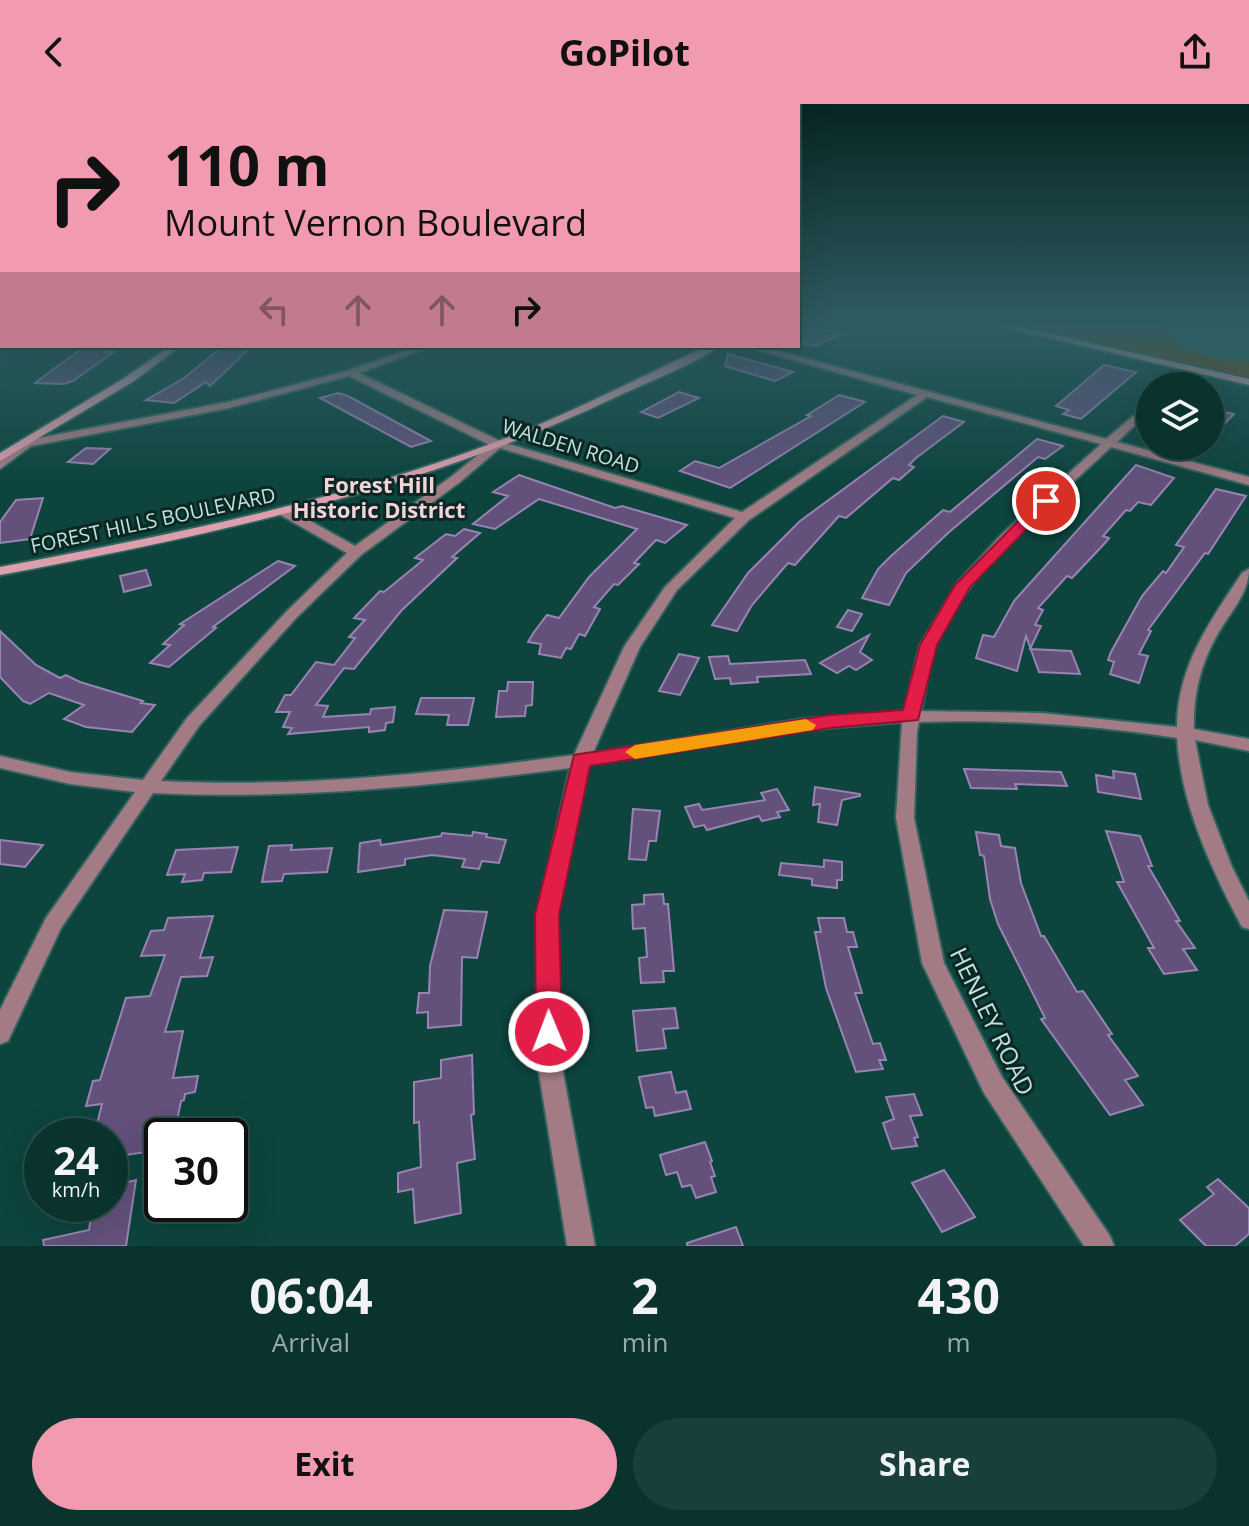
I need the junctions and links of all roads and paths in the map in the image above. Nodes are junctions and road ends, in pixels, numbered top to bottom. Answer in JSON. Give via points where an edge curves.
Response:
{"nodes":[{"id":1,"x":132,"y":377,"type":"edge"},
{"id":2,"x":333,"y":377,"type":"edge"},
{"id":3,"x":359,"y":377,"type":"edge"},
{"id":4,"x":646,"y":377,"type":"edge"},
{"id":5,"x":863,"y":377,"type":"edge"},
{"id":6,"x":1230,"y":377,"type":"edge"},
{"id":7,"x":1249,"y":382,"type":"edge"},
{"id":8,"x":925,"y":394,"type":"junction"},
{"id":9,"x":1136,"y":418,"type":"edge"},
{"id":10,"x":1109,"y":442,"type":"junction"},
{"id":11,"x":27,"y":443,"type":"junction"},
{"id":12,"x":498,"y":444,"type":"junction"},
{"id":13,"x":0,"y":458,"type":"edge"},
{"id":14,"x":0,"y":465,"type":"edge"},
{"id":15,"x":1249,"y":481,"type":"edge"},
{"id":16,"x":283,"y":511,"type":"junction"},
{"id":17,"x":744,"y":517,"type":"junction"},
{"id":18,"x":356,"y":552,"type":"junction"},
{"id":19,"x":0,"y":571,"type":"edge"},
{"id":20,"x":1249,"y":573,"type":"edge"},
{"id":21,"x":912,"y":715,"type":"junction"},
{"id":22,"x":1185,"y":731,"type":"junction"},
{"id":23,"x":1249,"y":745,"type":"edge"},
{"id":24,"x":581,"y":760,"type":"junction"},
{"id":25,"x":0,"y":762,"type":"edge"},
{"id":26,"x":144,"y":789,"type":"junction"},
{"id":27,"x":1249,"y":921,"type":"edge"},
{"id":28,"x":0,"y":1034,"type":"edge"},
{"id":29,"x":581,"y":1246,"type":"edge"},
{"id":30,"x":1100,"y":1246,"type":"edge"}],
"edges":[{"from":1,"to":11,"type":"street"},
{"from":2,"to":11,"type":"street","via":[[182,416]]},
{"from":3,"to":12,"type":"street","name":"WALDEN ROAD"},
{"from":4,"to":12,"type":"street","name":"FOREST HILLS BOULEVARD"},
{"from":5,"to":8,"type":"street"},
{"from":6,"to":7,"type":"street"},
{"from":8,"to":10,"type":"street"},
{"from":8,"to":17,"type":"street"},
{"from":9,"to":10,"type":"street","name":"HENLEY ROAD"},
{"from":10,"to":15,"type":"street"},
{"from":10,"to":21,"type":"street","name":"HENLEY ROAD","via":[[963,585],[928,645]]},
{"from":11,"to":13,"type":"street"},
{"from":11,"to":14,"type":"street"},
{"from":12,"to":16,"type":"street","name":"FOREST HILLS BOULEVARD"},
{"from":12,"to":17,"type":"street","name":"WALDEN ROAD"},
{"from":12,"to":18,"type":"street"},
{"from":16,"to":18,"type":"street"},
{"from":16,"to":19,"type":"street","name":"FOREST HILLS BOULEVARD"},
{"from":17,"to":24,"type":"street","via":[[672,587],[632,647]]},
{"from":18,"to":26,"type":"street","via":[[193,722]]},
{"from":20,"to":22,"type":"street","via":[[1207,637],[1190,682]]},
{"from":21,"to":22,"type":"street","via":[[1066,720]]},
{"from":21,"to":24,"type":"street","via":[[830,721]]},
{"from":21,"to":30,"type":"street","name":"HENLEY ROAD","via":[[905,818],[933,963],[993,1085]]},
{"from":22,"to":23,"type":"street"},
{"from":22,"to":27,"type":"street","via":[[1207,828],[1223,874]]},
{"from":24,"to":26,"type":"street","via":[[421,780]]},
{"from":24,"to":29,"type":"street","via":[[547,915],[549,1061]]},
{"from":25,"to":26,"type":"street"},
{"from":26,"to":28,"type":"street","via":[[53,924]]}]}
